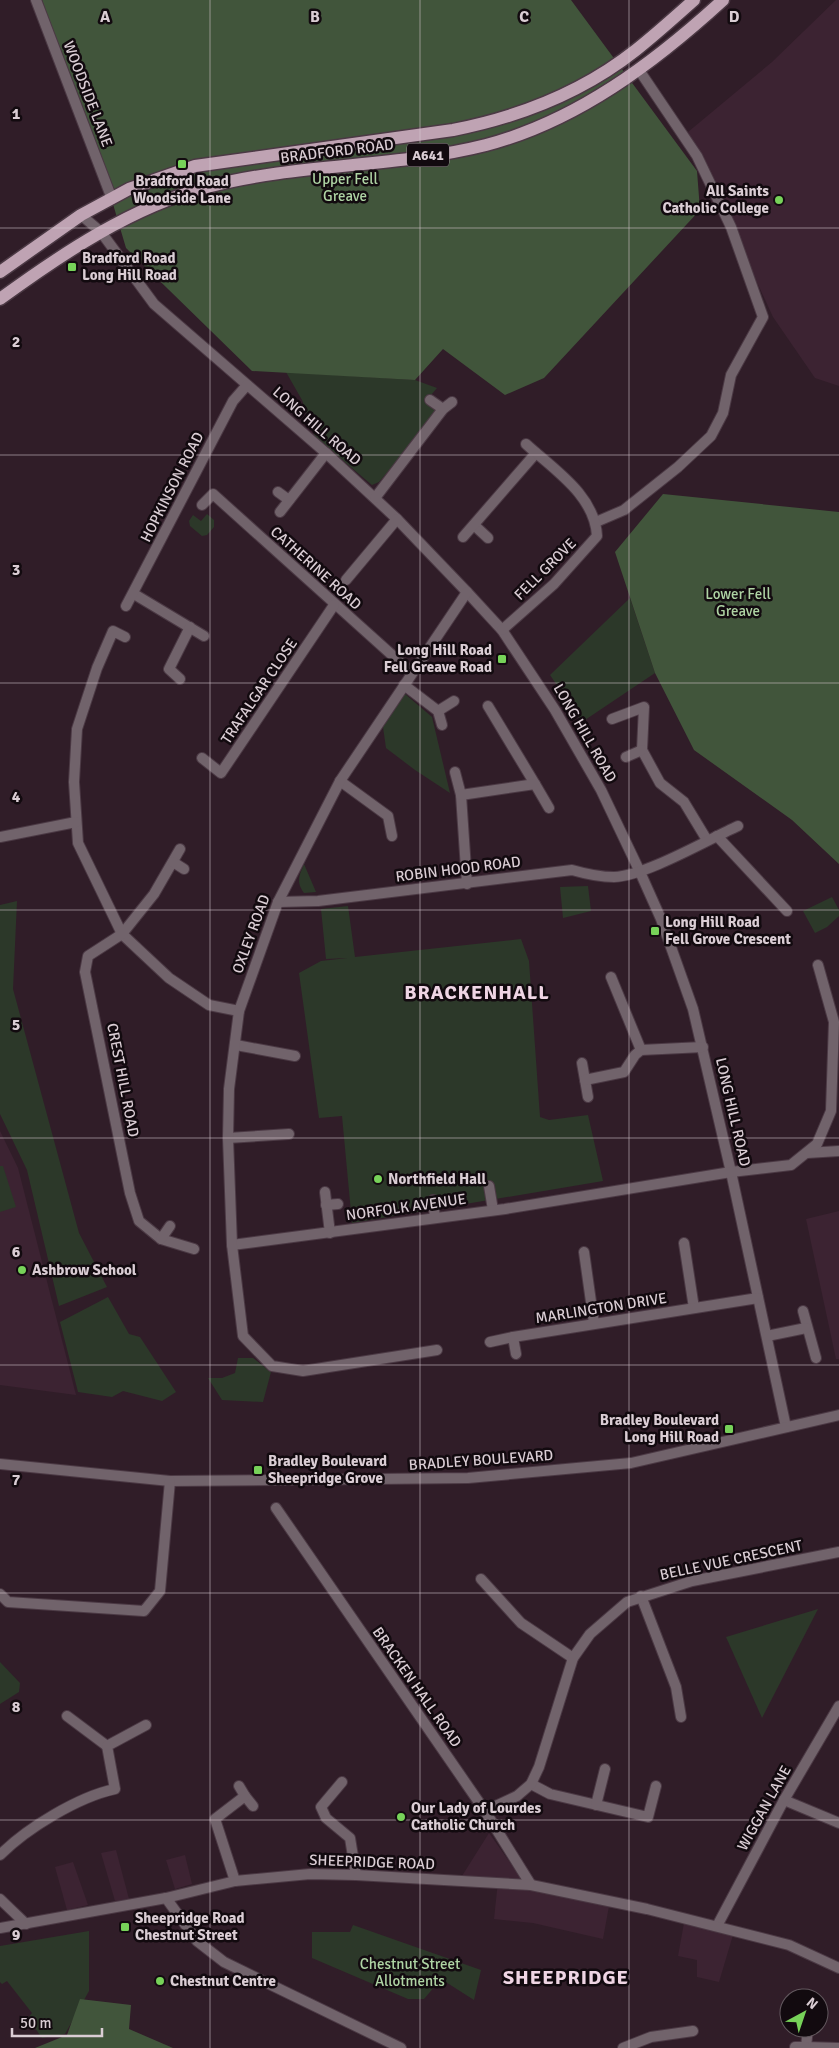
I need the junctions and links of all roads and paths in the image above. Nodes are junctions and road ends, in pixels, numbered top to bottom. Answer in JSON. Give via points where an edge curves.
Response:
{"nodes":[{"id":1,"x":36,"y":0,"type":"edge"},
{"id":2,"x":723,"y":0,"type":"edge"},
{"id":3,"x":691,"y":1,"type":"edge"},
{"id":4,"x":639,"y":70,"type":"junction"},
{"id":5,"x":112,"y":199,"type":"junction"},
{"id":6,"x":81,"y":215,"type":"junction"},
{"id":7,"x":101,"y":232,"type":"junction"},
{"id":8,"x":0,"y":272,"type":"edge"},
{"id":9,"x":0,"y":299,"type":"edge"},
{"id":10,"x":247,"y":385,"type":"junction"},
{"id":11,"x":430,"y":400,"type":"dead end"},
{"id":12,"x":452,"y":402,"type":"dead end"},
{"id":13,"x":443,"y":409,"type":"junction"},
{"id":14,"x":526,"y":444,"type":"dead end"},
{"id":15,"x":326,"y":453,"type":"junction"},
{"id":16,"x":536,"y":453,"type":"junction"},
{"id":17,"x":278,"y":492,"type":"dead end"},
{"id":18,"x":374,"y":498,"type":"junction"},
{"id":19,"x":289,"y":500,"type":"junction"},
{"id":20,"x":202,"y":505,"type":"dead end"},
{"id":21,"x":280,"y":512,"type":"dead end"},
{"id":22,"x":397,"y":519,"type":"junction"},
{"id":23,"x":596,"y":522,"type":"junction"},
{"id":24,"x":474,"y":525,"type":"junction"},
{"id":25,"x":463,"y":537,"type":"dead end"},
{"id":26,"x":488,"y":538,"type":"dead end"},
{"id":27,"x":346,"y":580,"type":"dead end"},
{"id":28,"x":468,"y":592,"type":"junction"},
{"id":29,"x":134,"y":594,"type":"junction"},
{"id":30,"x":334,"y":605,"type":"junction"},
{"id":31,"x":126,"y":606,"type":"dead end"},
{"id":32,"x":190,"y":627,"type":"junction"},
{"id":33,"x":502,"y":630,"type":"junction"},
{"id":34,"x":204,"y":636,"type":"dead end"},
{"id":35,"x":125,"y":637,"type":"dead end"},
{"id":36,"x":412,"y":673,"type":"junction"},
{"id":37,"x":180,"y":679,"type":"dead end"},
{"id":38,"x":404,"y":685,"type":"junction"},
{"id":39,"x":454,"y":701,"type":"dead end"},
{"id":40,"x":488,"y":706,"type":"dead end"},
{"id":41,"x":438,"y":711,"type":"junction"},
{"id":42,"x":612,"y":719,"type":"dead end"},
{"id":43,"x":442,"y":725,"type":"dead end"},
{"id":44,"x":642,"y":750,"type":"junction"},
{"id":45,"x":626,"y":757,"type":"dead end"},
{"id":46,"x":202,"y":758,"type":"dead end"},
{"id":47,"x":455,"y":772,"type":"dead end"},
{"id":48,"x":340,"y":781,"type":"junction"},
{"id":49,"x":534,"y":784,"type":"junction"},
{"id":50,"x":461,"y":795,"type":"junction"},
{"id":51,"x":549,"y":808,"type":"dead end"},
{"id":52,"x":76,"y":822,"type":"junction"},
{"id":53,"x":738,"y":826,"type":"dead end"},
{"id":54,"x":392,"y":836,"type":"dead end"},
{"id":55,"x":717,"y":836,"type":"junction"},
{"id":56,"x":0,"y":837,"type":"edge"},
{"id":57,"x":707,"y":840,"type":"junction"},
{"id":58,"x":180,"y":849,"type":"dead end"},
{"id":59,"x":173,"y":862,"type":"junction"},
{"id":60,"x":184,"y":869,"type":"dead end"},
{"id":61,"x":640,"y":872,"type":"junction"},
{"id":62,"x":468,"y":884,"type":"junction"},
{"id":63,"x":278,"y":902,"type":"junction"},
{"id":64,"x":787,"y":911,"type":"dead end"},
{"id":65,"x":122,"y":934,"type":"junction"},
{"id":66,"x":818,"y":964,"type":"dead end"},
{"id":67,"x":611,"y":977,"type":"dead end"},
{"id":68,"x":239,"y":1011,"type":"junction"},
{"id":69,"x":236,"y":1045,"type":"junction"},
{"id":70,"x":702,"y":1047,"type":"junction"},
{"id":71,"x":641,"y":1050,"type":"junction"},
{"id":72,"x":295,"y":1056,"type":"dead end"},
{"id":73,"x":582,"y":1062,"type":"dead end"},
{"id":74,"x":585,"y":1080,"type":"junction"},
{"id":75,"x":588,"y":1097,"type":"dead end"},
{"id":76,"x":289,"y":1134,"type":"dead end"},
{"id":77,"x":228,"y":1138,"type":"junction"},
{"id":78,"x":839,"y":1151,"type":"edge"},
{"id":79,"x":807,"y":1153,"type":"junction"},
{"id":80,"x":731,"y":1172,"type":"junction"},
{"id":81,"x":489,"y":1186,"type":"dead end"},
{"id":82,"x":325,"y":1192,"type":"dead end"},
{"id":83,"x":433,"y":1200,"type":"dead end"},
{"id":84,"x":338,"y":1204,"type":"dead end"},
{"id":85,"x":326,"y":1206,"type":"junction"},
{"id":86,"x":493,"y":1210,"type":"junction"},
{"id":87,"x":435,"y":1218,"type":"junction"},
{"id":88,"x":170,"y":1226,"type":"dead end"},
{"id":89,"x":330,"y":1232,"type":"junction"},
{"id":90,"x":161,"y":1239,"type":"junction"},
{"id":91,"x":684,"y":1242,"type":"dead end"},
{"id":92,"x":232,"y":1245,"type":"junction"},
{"id":93,"x":194,"y":1249,"type":"dead end"},
{"id":94,"x":584,"y":1252,"type":"dead end"},
{"id":95,"x":758,"y":1298,"type":"junction"},
{"id":96,"x":694,"y":1308,"type":"junction"},
{"id":97,"x":803,"y":1311,"type":"dead end"},
{"id":98,"x":594,"y":1323,"type":"junction"},
{"id":99,"x":806,"y":1328,"type":"junction"},
{"id":100,"x":767,"y":1336,"type":"junction"},
{"id":101,"x":513,"y":1337,"type":"junction"},
{"id":102,"x":490,"y":1342,"type":"dead end"},
{"id":103,"x":437,"y":1350,"type":"dead end"},
{"id":104,"x":516,"y":1354,"type":"dead end"},
{"id":105,"x":816,"y":1358,"type":"dead end"},
{"id":106,"x":839,"y":1415,"type":"edge"},
{"id":107,"x":786,"y":1427,"type":"junction"},
{"id":108,"x":0,"y":1464,"type":"edge"},
{"id":109,"x":170,"y":1481,"type":"junction"},
{"id":110,"x":276,"y":1508,"type":"dead end"},
{"id":111,"x":839,"y":1552,"type":"edge"},
{"id":112,"x":480,"y":1579,"type":"dead end"},
{"id":113,"x":0,"y":1594,"type":"edge"},
{"id":114,"x":641,"y":1596,"type":"junction"},
{"id":115,"x":573,"y":1658,"type":"junction"},
{"id":116,"x":839,"y":1706,"type":"edge"},
{"id":117,"x":67,"y":1716,"type":"dead end"},
{"id":118,"x":680,"y":1717,"type":"dead end"},
{"id":119,"x":146,"y":1725,"type":"dead end"},
{"id":120,"x":107,"y":1746,"type":"junction"},
{"id":121,"x":605,"y":1769,"type":"dead end"},
{"id":122,"x":342,"y":1782,"type":"dead end"},
{"id":123,"x":531,"y":1784,"type":"junction"},
{"id":124,"x":239,"y":1786,"type":"dead end"},
{"id":125,"x":656,"y":1786,"type":"dead end"},
{"id":126,"x":245,"y":1796,"type":"junction"},
{"id":127,"x":784,"y":1800,"type":"junction"},
{"id":128,"x":596,"y":1805,"type":"junction"},
{"id":129,"x":253,"y":1806,"type":"dead end"},
{"id":130,"x":485,"y":1811,"type":"junction"},
{"id":131,"x":839,"y":1823,"type":"edge"},
{"id":132,"x":0,"y":1855,"type":"edge"},
{"id":133,"x":356,"y":1875,"type":"junction"},
{"id":134,"x":235,"y":1881,"type":"junction"},
{"id":135,"x":531,"y":1885,"type":"junction"},
{"id":136,"x":166,"y":1898,"type":"junction"},
{"id":137,"x":0,"y":1899,"type":"edge"},
{"id":138,"x":26,"y":1924,"type":"junction"},
{"id":139,"x":717,"y":1926,"type":"junction"},
{"id":140,"x":0,"y":1928,"type":"edge"},
{"id":141,"x":839,"y":1968,"type":"edge"},
{"id":142,"x":693,"y":2031,"type":"dead end"},
{"id":143,"x":399,"y":2047,"type":"edge"},
{"id":144,"x":794,"y":2047,"type":"edge"},
{"id":145,"x":806,"y":2047,"type":"edge"},
{"id":146,"x":623,"y":2048,"type":"edge"},
{"id":147,"x":824,"y":2048,"type":"edge"},
{"id":148,"x":839,"y":2048,"type":"edge"}],
"edges":[{"from":1,"to":5,"type":"street","name":"WOODSIDE LANE"},
{"from":2,"to":4,"type":"main road","name":"BRADFORD ROAD","number":"A641"},
{"from":3,"to":5,"type":"main road","name":"BRADFORD ROAD","number":"A641","via":[[636,51],[588,82],[533,108],[489,123],[453,130],[195,166],[129,189]]},
{"from":4,"to":7,"type":"main road","name":"BRADFORD ROAD","number":"A641","via":[[590,102],[540,126],[486,145],[208,186],[154,205]]},
{"from":4,"to":23,"type":"street","via":[[697,156],[731,227],[763,317],[731,376],[722,413],[711,436],[624,510]]},
{"from":5,"to":6,"type":"main road","name":"BRADFORD ROAD","number":"A641"},
{"from":6,"to":7,"type":"street","name":"LONG HILL ROAD"},
{"from":6,"to":8,"type":"main road","name":"BRADFORD ROAD","number":"A641"},
{"from":7,"to":9,"type":"main road","name":"BRADFORD ROAD","number":"A641"},
{"from":7,"to":10,"type":"street","name":"LONG HILL ROAD","via":[[154,304]]},
{"from":10,"to":15,"type":"street","name":"LONG HILL ROAD"},
{"from":10,"to":29,"type":"street","name":"HOPKINSON ROAD","via":[[233,401]]},
{"from":11,"to":13,"type":"street"},
{"from":12,"to":13,"type":"street"},
{"from":13,"to":18,"type":"street"},
{"from":14,"to":16,"type":"street"},
{"from":15,"to":18,"type":"street","name":"LONG HILL ROAD"},
{"from":15,"to":19,"type":"street"},
{"from":16,"to":23,"type":"street","via":[[581,496]]},
{"from":16,"to":24,"type":"street"},
{"from":17,"to":19,"type":"street"},
{"from":18,"to":22,"type":"street","name":"LONG HILL ROAD"},
{"from":19,"to":21,"type":"street"},
{"from":20,"to":30,"type":"street","name":"CATHERINE ROAD","via":[[213,494]]},
{"from":22,"to":27,"type":"street"},
{"from":22,"to":28,"type":"street","name":"LONG HILL ROAD"},
{"from":23,"to":33,"type":"street","name":"FELL GROVE","via":[[597,536],[588,547],[554,584]]},
{"from":24,"to":25,"type":"street"},
{"from":24,"to":26,"type":"street"},
{"from":28,"to":33,"type":"street","name":"LONG HILL ROAD"},
{"from":28,"to":36,"type":"street","name":"OXLEY ROAD"},
{"from":29,"to":31,"type":"street","name":"HOPKINSON ROAD"},
{"from":29,"to":32,"type":"street"},
{"from":30,"to":36,"type":"street","name":"CATHERINE ROAD"},
{"from":30,"to":46,"type":"street","name":"TRAFALGAR CLOSE","via":[[221,773]]},
{"from":32,"to":34,"type":"street"},
{"from":32,"to":37,"type":"street","via":[[169,669]]},
{"from":33,"to":61,"type":"street","name":"LONG HILL ROAD","via":[[592,773]]},
{"from":35,"to":52,"type":"street","via":[[113,631],[77,729]]},
{"from":36,"to":38,"type":"street","name":"OXLEY ROAD"},
{"from":38,"to":41,"type":"street"},
{"from":38,"to":48,"type":"street","name":"OXLEY ROAD"},
{"from":39,"to":41,"type":"street"},
{"from":40,"to":49,"type":"street"},
{"from":41,"to":43,"type":"street"},
{"from":42,"to":44,"type":"street","via":[[644,707]]},
{"from":44,"to":45,"type":"street"},
{"from":44,"to":57,"type":"street","via":[[660,783],[684,802]]},
{"from":47,"to":50,"type":"street"},
{"from":48,"to":54,"type":"street","via":[[388,816]]},
{"from":48,"to":63,"type":"street","name":"OXLEY ROAD"},
{"from":49,"to":50,"type":"street"},
{"from":49,"to":51,"type":"street"},
{"from":50,"to":62,"type":"street"},
{"from":52,"to":56,"type":"street"},
{"from":52,"to":65,"type":"street","via":[[78,842]]},
{"from":53,"to":55,"type":"street","name":"ROBIN HOOD ROAD"},
{"from":55,"to":57,"type":"street","name":"ROBIN HOOD ROAD"},
{"from":55,"to":64,"type":"street"},
{"from":57,"to":61,"type":"street","name":"ROBIN HOOD ROAD"},
{"from":58,"to":59,"type":"street","name":"CREST HILL ROAD"},
{"from":59,"to":60,"type":"street"},
{"from":59,"to":65,"type":"street","name":"CREST HILL ROAD","via":[[154,894]]},
{"from":61,"to":62,"type":"street","name":"ROBIN HOOD ROAD","via":[[615,877],[572,870]]},
{"from":61,"to":70,"type":"street","name":"LONG HILL ROAD","via":[[661,919],[693,1009]]},
{"from":62,"to":63,"type":"street","name":"ROBIN HOOD ROAD","via":[[318,901]]},
{"from":63,"to":68,"type":"street","name":"OXLEY ROAD"},
{"from":65,"to":68,"type":"street","via":[[170,978],[209,1005]]},
{"from":65,"to":90,"type":"street","name":"CREST HILL ROAD","via":[[88,956],[85,972],[130,1193],[140,1221]]},
{"from":66,"to":79,"type":"street","via":[[834,1022],[831,1111],[817,1144]]},
{"from":67,"to":71,"type":"street"},
{"from":68,"to":69,"type":"street","name":"OXLEY ROAD"},
{"from":69,"to":72,"type":"street"},
{"from":69,"to":77,"type":"street","name":"OXLEY ROAD"},
{"from":70,"to":71,"type":"street"},
{"from":70,"to":80,"type":"street","name":"LONG HILL ROAD"},
{"from":71,"to":74,"type":"street","via":[[624,1072]]},
{"from":73,"to":74,"type":"street"},
{"from":74,"to":75,"type":"street"},
{"from":76,"to":77,"type":"street"},
{"from":77,"to":92,"type":"street","name":"OXLEY ROAD"},
{"from":78,"to":79,"type":"street"},
{"from":79,"to":80,"type":"street","name":"NORFOLK AVENUE","via":[[791,1165]]},
{"from":80,"to":86,"type":"street","name":"NORFOLK AVENUE"},
{"from":80,"to":95,"type":"street","name":"LONG HILL ROAD"},
{"from":81,"to":86,"type":"street"},
{"from":82,"to":85,"type":"street"},
{"from":83,"to":87,"type":"street"},
{"from":84,"to":85,"type":"street"},
{"from":85,"to":89,"type":"street"},
{"from":86,"to":87,"type":"street","name":"NORFOLK AVENUE"},
{"from":87,"to":89,"type":"street","name":"NORFOLK AVENUE"},
{"from":88,"to":90,"type":"street"},
{"from":89,"to":92,"type":"street","name":"NORFOLK AVENUE"},
{"from":90,"to":93,"type":"street","name":"CREST HILL ROAD"},
{"from":91,"to":96,"type":"street"},
{"from":92,"to":103,"type":"street","name":"OXLEY ROAD","via":[[243,1336],[272,1366],[304,1372]]},
{"from":94,"to":98,"type":"street"},
{"from":95,"to":96,"type":"street","name":"MARLINGTON DRIVE"},
{"from":95,"to":100,"type":"street","name":"LONG HILL ROAD"},
{"from":96,"to":98,"type":"street","name":"MARLINGTON DRIVE"},
{"from":97,"to":99,"type":"street"},
{"from":98,"to":101,"type":"street","name":"MARLINGTON DRIVE"},
{"from":99,"to":100,"type":"street"},
{"from":99,"to":105,"type":"street"},
{"from":100,"to":107,"type":"street","name":"LONG HILL ROAD"},
{"from":101,"to":102,"type":"street","name":"MARLINGTON DRIVE"},
{"from":101,"to":104,"type":"street"},
{"from":106,"to":107,"type":"street","name":"BRADLEY BOULEVARD"},
{"from":107,"to":109,"type":"street","name":"BRADLEY BOULEVARD","via":[[631,1463],[542,1472],[429,1479]]},
{"from":108,"to":109,"type":"street","name":"BRADLEY BOULEVARD"},
{"from":109,"to":113,"type":"street","via":[[160,1591],[144,1611],[8,1602]]},
{"from":110,"to":130,"type":"street","name":"BRACKEN HALL ROAD"},
{"from":111,"to":114,"type":"street","name":"BELLE VUE CRESCENT","via":[[692,1581]]},
{"from":112,"to":115,"type":"street","via":[[520,1623]]},
{"from":114,"to":115,"type":"street","name":"BELLE VUE CRESCENT","via":[[627,1602],[590,1634]]},
{"from":114,"to":118,"type":"street","via":[[676,1686]]},
{"from":115,"to":123,"type":"street","name":"BELLE VUE CRESCENT"},
{"from":116,"to":127,"type":"street","name":"WIGGAN LANE"},
{"from":117,"to":120,"type":"street"},
{"from":119,"to":120,"type":"street"},
{"from":120,"to":132,"type":"street","via":[[115,1789],[101,1792],[52,1816]]},
{"from":121,"to":128,"type":"street"},
{"from":122,"to":133,"type":"street","via":[[321,1807],[326,1818],[350,1838]]},
{"from":123,"to":128,"type":"street","via":[[550,1794]]},
{"from":123,"to":130,"type":"street","via":[[517,1796]]},
{"from":124,"to":126,"type":"street"},
{"from":125,"to":128,"type":"street","via":[[648,1817]]},
{"from":126,"to":129,"type":"street"},
{"from":126,"to":134,"type":"street","via":[[215,1820]]},
{"from":127,"to":131,"type":"street"},
{"from":127,"to":139,"type":"street","name":"WIGGAN LANE"},
{"from":130,"to":135,"type":"street","name":"BRACKEN HALL ROAD"},
{"from":133,"to":134,"type":"street","name":"SHEEPRIDGE ROAD","via":[[310,1874]]},
{"from":133,"to":135,"type":"street","name":"SHEEPRIDGE ROAD"},
{"from":134,"to":136,"type":"street","name":"SHEEPRIDGE ROAD"},
{"from":135,"to":139,"type":"street","name":"SHEEPRIDGE ROAD"},
{"from":136,"to":138,"type":"street","name":"SHEEPRIDGE ROAD"},
{"from":136,"to":143,"type":"street","via":[[197,1941],[224,1962]]},
{"from":137,"to":138,"type":"street"},
{"from":138,"to":140,"type":"street","name":"SHEEPRIDGE ROAD"},
{"from":139,"to":141,"type":"street","name":"SHEEPRIDGE ROAD","via":[[789,1945]]},
{"from":142,"to":146,"type":"street","via":[[651,2037]]},
{"from":144,"to":145,"type":"street"},
{"from":145,"to":147,"type":"street"},
{"from":147,"to":148,"type":"street"}]}
